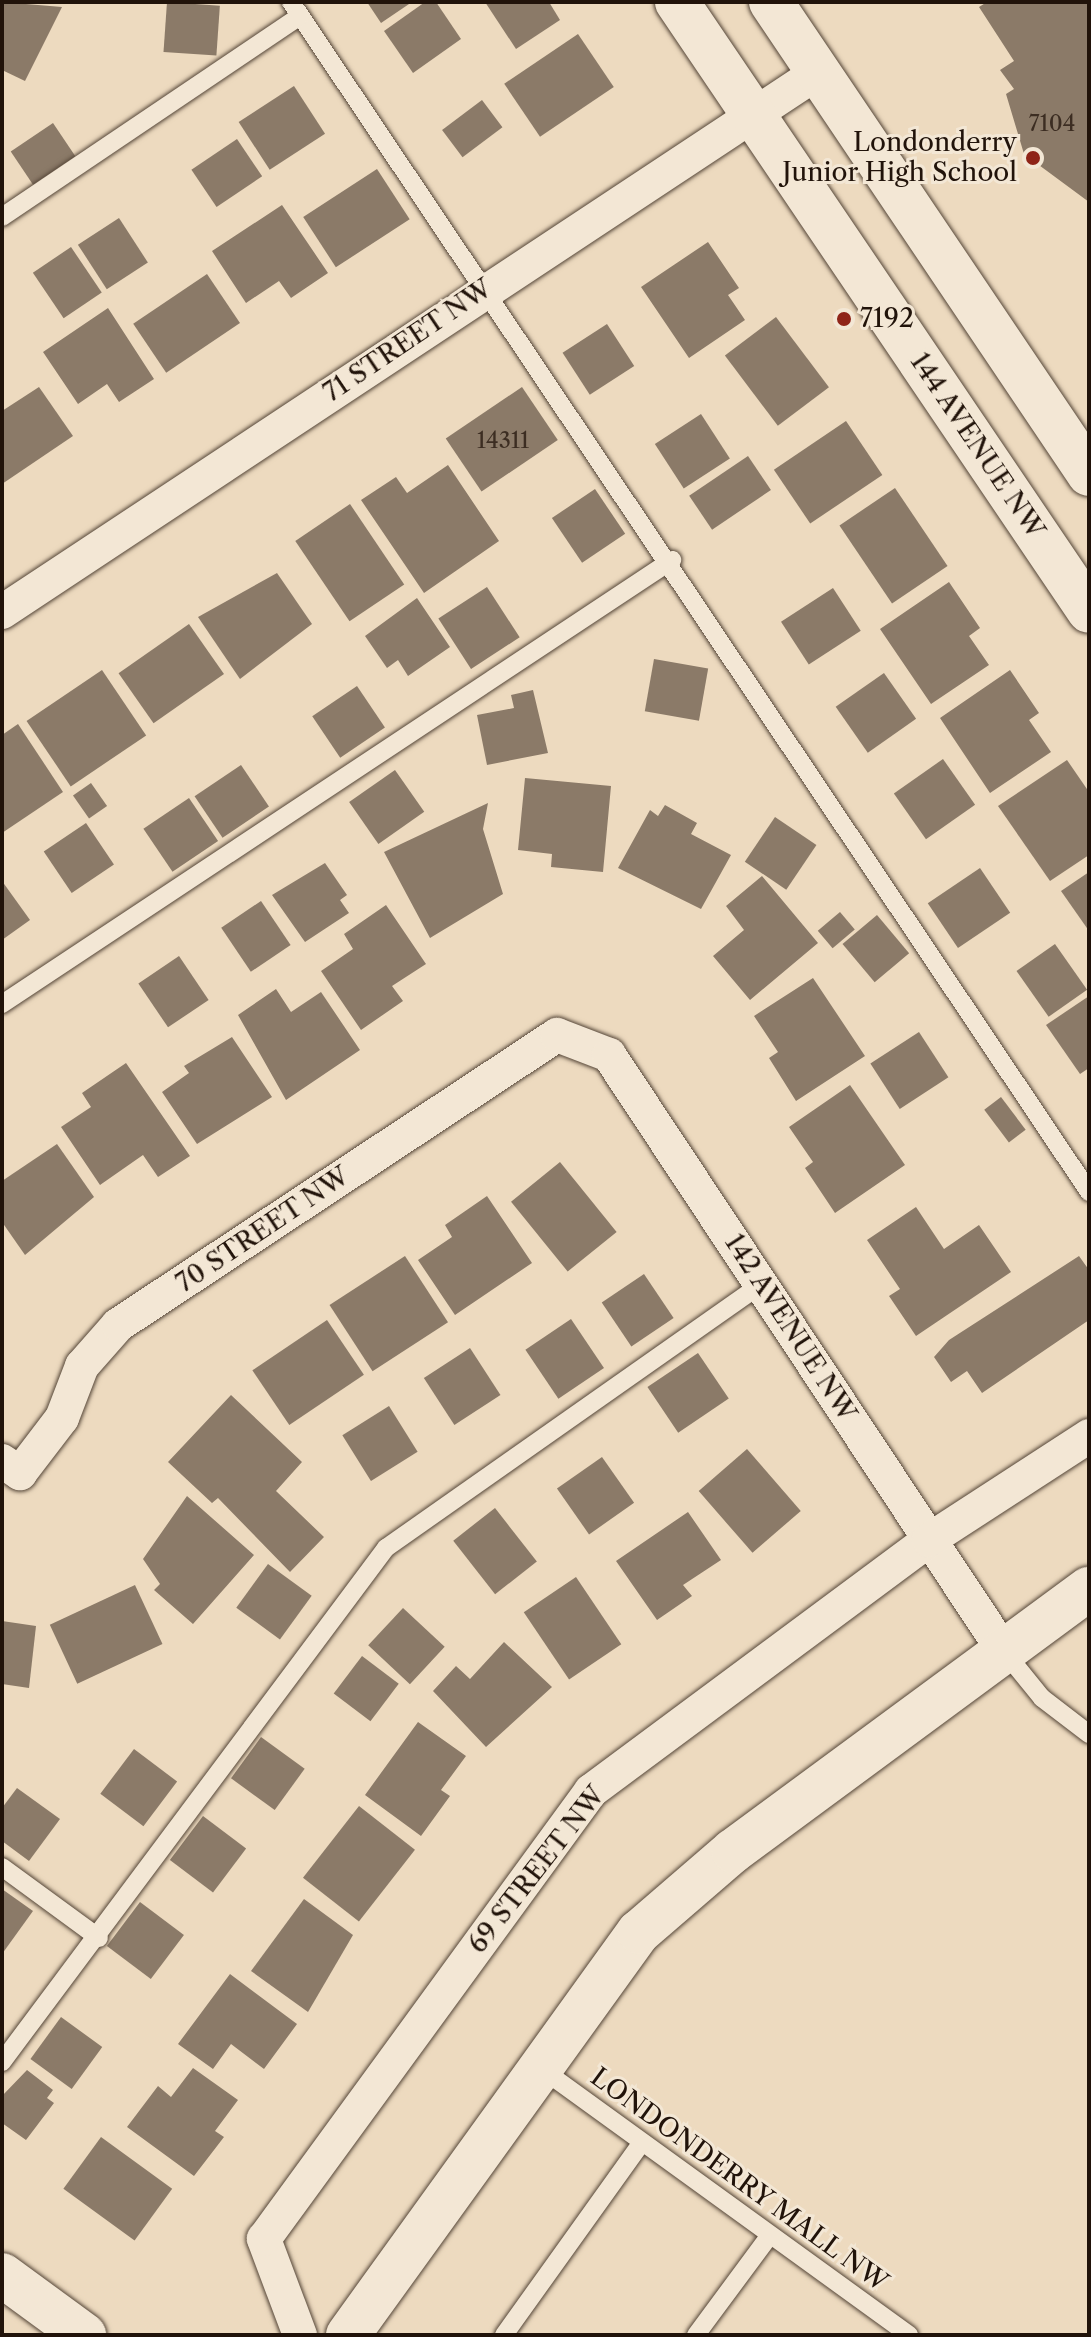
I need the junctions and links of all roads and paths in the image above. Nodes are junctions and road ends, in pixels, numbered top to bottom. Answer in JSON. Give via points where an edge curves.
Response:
{"nodes":[{"id":1,"x":677,"y":2,"type":"edge"},
{"id":2,"x":771,"y":2,"type":"edge"},
{"id":3,"x":295,"y":9,"type":"edge"},
{"id":4,"x":817,"y":73,"type":"junction"},
{"id":5,"x":754,"y":115,"type":"junction"},
{"id":6,"x":2,"y":217,"type":"edge"},
{"id":7,"x":485,"y":289,"type":"junction"},
{"id":8,"x":1089,"y":474,"type":"edge"},
{"id":9,"x":672,"y":560,"type":"junction"},
{"id":10,"x":1089,"y":611,"type":"edge"},
{"id":11,"x":2,"y":612,"type":"edge"},
{"id":12,"x":2,"y":1004,"type":"edge"},
{"id":13,"x":557,"y":1035,"type":"joint"},
{"id":14,"x":1089,"y":1192,"type":"edge"},
{"id":15,"x":761,"y":1284,"type":"junction"},
{"id":16,"x":1089,"y":1436,"type":"edge"},
{"id":17,"x":11,"y":1467,"type":"edge"},
{"id":18,"x":929,"y":1540,"type":"junction"},
{"id":19,"x":1089,"y":1589,"type":"edge"},
{"id":20,"x":1001,"y":1647,"type":"junction"},
{"id":21,"x":1089,"y":1734,"type":"edge"},
{"id":22,"x":2,"y":1867,"type":"edge"},
{"id":23,"x":99,"y":1938,"type":"junction"},
{"id":24,"x":2,"y":2062,"type":"edge"},
{"id":25,"x":539,"y":2067,"type":"junction"},
{"id":26,"x":642,"y":2142,"type":"junction"},
{"id":27,"x":770,"y":2235,"type":"junction"},
{"id":28,"x":2,"y":2275,"type":"edge"},
{"id":29,"x":84,"y":2335,"type":"edge"},
{"id":30,"x":300,"y":2335,"type":"edge"},
{"id":31,"x":348,"y":2335,"type":"edge"},
{"id":32,"x":504,"y":2335,"type":"edge"},
{"id":33,"x":696,"y":2335,"type":"edge"},
{"id":34,"x":909,"y":2335,"type":"edge"}],
"edges":[{"from":1,"to":5,"type":"street","name":"144 AVENUE NW"},
{"from":2,"to":4,"type":"street"},
{"from":3,"to":6,"type":"lane"},
{"from":3,"to":7,"type":"lane"},
{"from":4,"to":5,"type":"street","name":"71 STREET NW"},
{"from":4,"to":8,"type":"street"},
{"from":5,"to":7,"type":"street","name":"71 STREET NW"},
{"from":5,"to":10,"type":"street","name":"144 AVENUE NW"},
{"from":7,"to":9,"type":"lane"},
{"from":7,"to":11,"type":"street","name":"71 STREET NW"},
{"from":9,"to":12,"type":"lane"},
{"from":9,"to":14,"type":"lane"},
{"from":13,"to":15,"type":"street","name":"142 AVENUE NW","via":[[609,1055]]},
{"from":13,"to":17,"type":"street","name":"70 STREET NW","via":[[118,1325],[82,1366],[62,1418]]},
{"from":15,"to":18,"type":"street","name":"142 AVENUE NW"},
{"from":15,"to":23,"type":"lane","via":[[386,1548]]},
{"from":16,"to":18,"type":"street","name":"69 STREET NW"},
{"from":18,"to":20,"type":"street","name":"142 AVENUE NW"},
{"from":18,"to":30,"type":"street","name":"69 STREET NW","via":[[591,1791],[264,2239]]},
{"from":19,"to":20,"type":"street"},
{"from":20,"to":21,"type":"lane","via":[[1042,1698]]},
{"from":20,"to":25,"type":"street","via":[[733,1851],[639,1932]]},
{"from":22,"to":23,"type":"lane"},
{"from":23,"to":24,"type":"lane"},
{"from":25,"to":26,"type":"lane","name":"LONDONDERRY MALL NW"},
{"from":25,"to":31,"type":"street"},
{"from":26,"to":27,"type":"lane","name":"LONDONDERRY MALL NW"},
{"from":26,"to":32,"type":"lane"},
{"from":27,"to":33,"type":"lane"},
{"from":27,"to":34,"type":"lane","name":"LONDONDERRY MALL NW"},
{"from":28,"to":29,"type":"street"}]}
